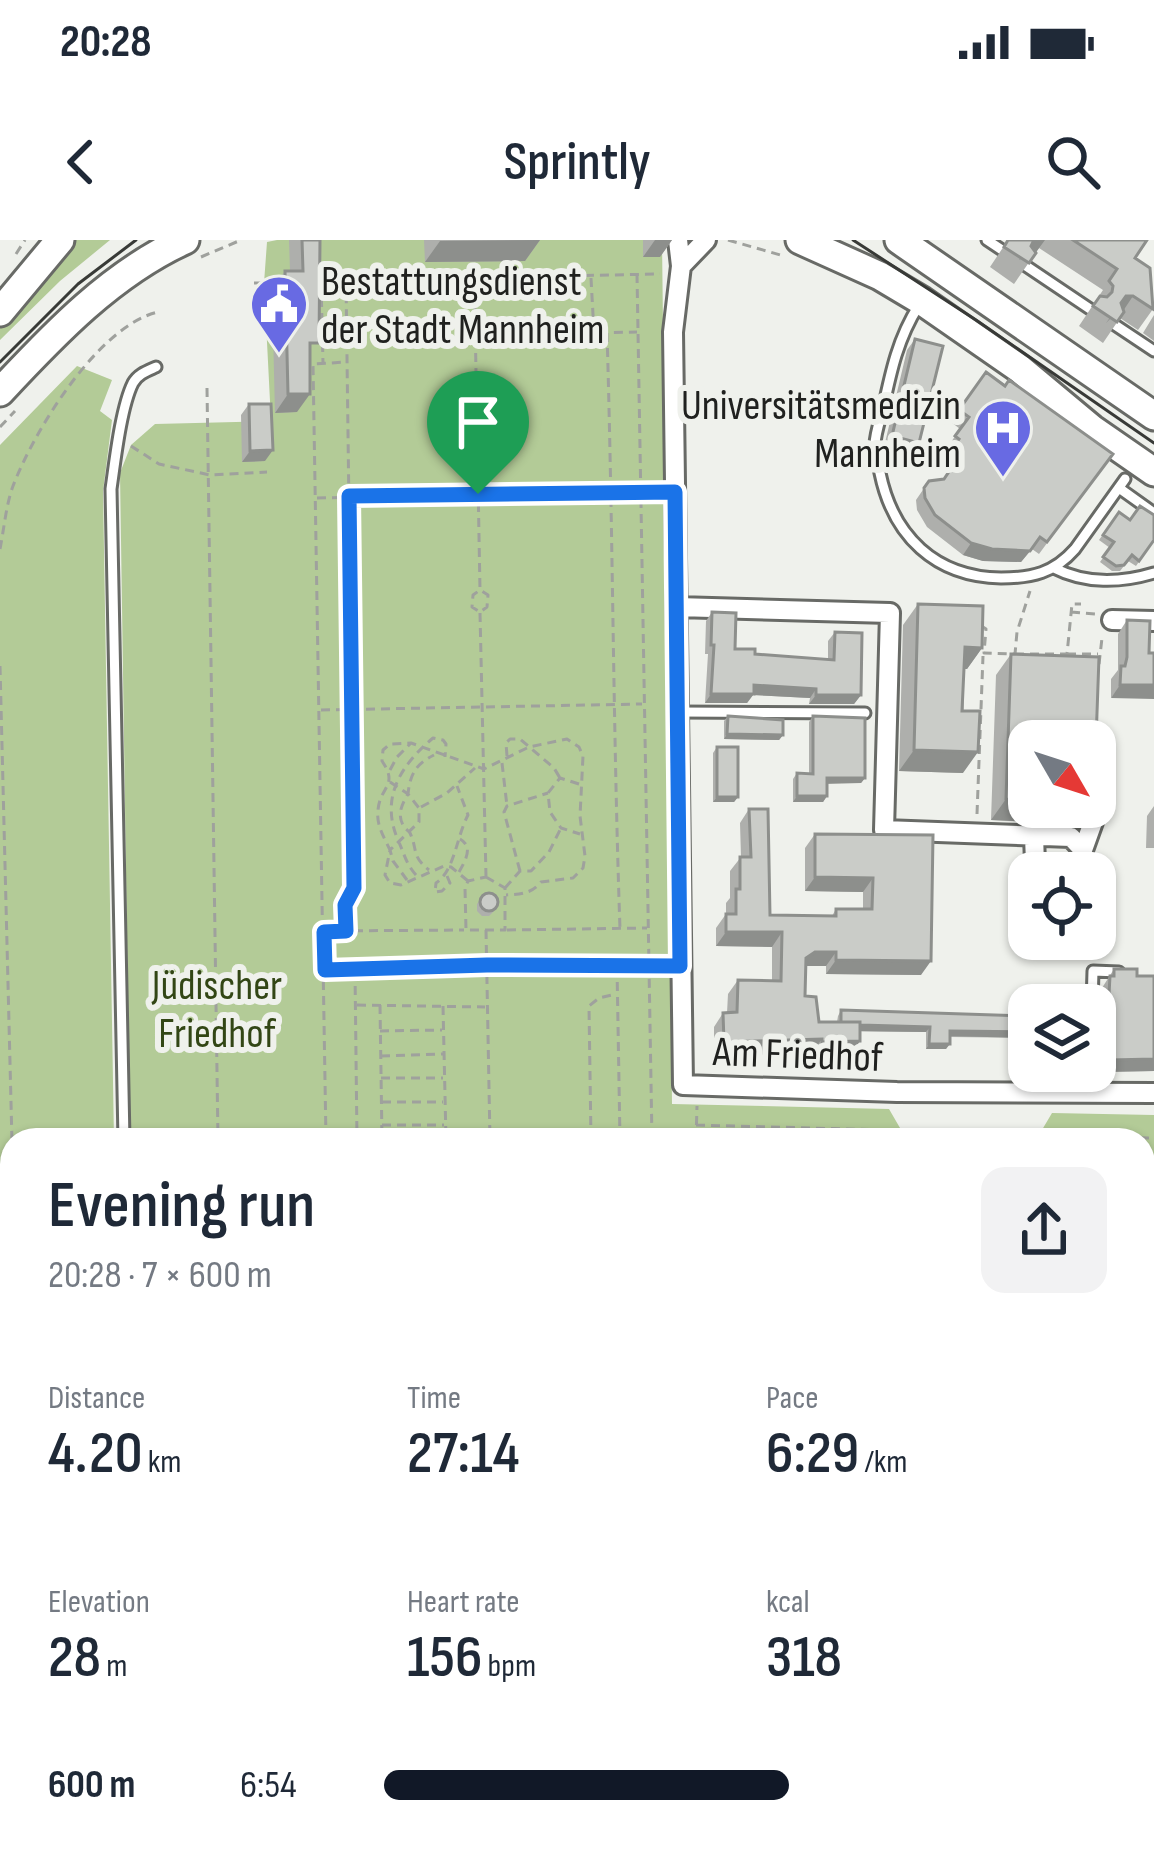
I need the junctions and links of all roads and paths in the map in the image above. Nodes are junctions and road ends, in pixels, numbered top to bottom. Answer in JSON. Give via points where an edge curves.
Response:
{"nodes":[{"id":1,"x":60,"y":240,"type":"edge"},
{"id":2,"x":678,"y":240,"type":"edge"},
{"id":3,"x":706,"y":240,"type":"edge"},
{"id":4,"x":800,"y":240,"type":"edge"},
{"id":5,"x":899,"y":240,"type":"edge"},
{"id":6,"x":987,"y":240,"type":"edge"},
{"id":7,"x":176,"y":244,"type":"edge"},
{"id":8,"x":1001,"y":250,"type":"edge"},
{"id":9,"x":474,"y":262,"type":"dead end"},
{"id":10,"x":1026,"y":266,"type":"edge"},
{"id":11,"x":680,"y":270,"type":"junction"},
{"id":12,"x":637,"y":274,"type":"junction"},
{"id":13,"x":591,"y":275,"type":"junction"},
{"id":14,"x":475,"y":277,"type":"junction"},
{"id":15,"x":346,"y":280,"type":"junction"},
{"id":16,"x":321,"y":281,"type":"junction"},
{"id":17,"x":283,"y":282,"type":"edge"},
{"id":18,"x":302,"y":282,"type":"edge"},
{"id":19,"x":254,"y":283,"type":"dead end"},
{"id":20,"x":922,"y":301,"type":"junction"},
{"id":21,"x":1090,"y":308,"type":"edge"},
{"id":22,"x":0,"y":312,"type":"edge"},
{"id":23,"x":158,"y":312,"type":"dead end"},
{"id":24,"x":1115,"y":325,"type":"edge"},
{"id":25,"x":639,"y":332,"type":"junction"},
{"id":26,"x":607,"y":333,"type":"junction"},
{"id":27,"x":1154,"y":351,"type":"edge"},
{"id":28,"x":347,"y":362,"type":"junction"},
{"id":29,"x":323,"y":364,"type":"junction"},
{"id":30,"x":156,"y":367,"type":"dead end"},
{"id":31,"x":207,"y":388,"type":"dead end"},
{"id":32,"x":8,"y":401,"type":"edge"},
{"id":33,"x":1154,"y":416,"type":"edge"},
{"id":34,"x":0,"y":427,"type":"edge"},
{"id":35,"x":118,"y":441,"type":"junction"},
{"id":36,"x":268,"y":472,"type":"dead end"},
{"id":37,"x":1154,"y":472,"type":"edge"},
{"id":38,"x":210,"y":475,"type":"junction"},
{"id":39,"x":612,"y":492,"type":"junction"},
{"id":40,"x":640,"y":492,"type":"junction"},
{"id":41,"x":675,"y":492,"type":"junction"},
{"id":42,"x":478,"y":494,"type":"junction"},
{"id":43,"x":349,"y":496,"type":"junction"},
{"id":44,"x":316,"y":498,"type":"junction"},
{"id":45,"x":1154,"y":513,"type":"edge"},
{"id":46,"x":0,"y":549,"type":"edge"},
{"id":47,"x":1054,"y":568,"type":"junction"},
{"id":48,"x":1154,"y":573,"type":"edge"},
{"id":49,"x":480,"y":590,"type":"junction"},
{"id":50,"x":1030,"y":594,"type":"dead end"},
{"id":51,"x":1081,"y":604,"type":"dead end"},
{"id":52,"x":676,"y":607,"type":"junction"},
{"id":53,"x":480,"y":612,"type":"junction"},
{"id":54,"x":1070,"y":612,"type":"junction"},
{"id":55,"x":969,"y":619,"type":"edge"},
{"id":56,"x":1108,"y":620,"type":"junction"},
{"id":57,"x":1154,"y":621,"type":"edge"},
{"id":58,"x":984,"y":653,"type":"junction"},
{"id":59,"x":1015,"y":654,"type":"junction"},
{"id":60,"x":1067,"y":654,"type":"junction"},
{"id":61,"x":1100,"y":654,"type":"junction"},
{"id":62,"x":0,"y":666,"type":"edge"},
{"id":63,"x":1098,"y":678,"type":"edge"},
{"id":64,"x":612,"y":704,"type":"junction"},
{"id":65,"x":644,"y":704,"type":"junction"},
{"id":66,"x":482,"y":706,"type":"junction"},
{"id":67,"x":352,"y":709,"type":"junction"},
{"id":68,"x":320,"y":710,"type":"junction"},
{"id":69,"x":678,"y":712,"type":"junction"},
{"id":70,"x":865,"y":713,"type":"edge"},
{"id":71,"x":411,"y":743,"type":"junction"},
{"id":72,"x":529,"y":747,"type":"junction"},
{"id":73,"x":423,"y":748,"type":"junction"},
{"id":74,"x":437,"y":754,"type":"junction"},
{"id":75,"x":445,"y":757,"type":"junction"},
{"id":76,"x":508,"y":757,"type":"junction"},
{"id":77,"x":502,"y":761,"type":"junction"},
{"id":78,"x":475,"y":768,"type":"junction"},
{"id":79,"x":484,"y":769,"type":"junction"},
{"id":80,"x":389,"y":772,"type":"junction"},
{"id":81,"x":560,"y":778,"type":"junction"},
{"id":82,"x":390,"y":782,"type":"junction"},
{"id":83,"x":581,"y":784,"type":"junction"},
{"id":84,"x":457,"y":786,"type":"junction"},
{"id":85,"x":398,"y":788,"type":"junction"},
{"id":86,"x":548,"y":793,"type":"junction"},
{"id":87,"x":408,"y":794,"type":"junction"},
{"id":88,"x":508,"y":806,"type":"junction"},
{"id":89,"x":421,"y":807,"type":"junction"},
{"id":90,"x":561,"y":828,"type":"junction"},
{"id":91,"x":1091,"y":828,"type":"edge"},
{"id":92,"x":410,"y":833,"type":"junction"},
{"id":93,"x":976,"y":833,"type":"junction"},
{"id":94,"x":583,"y":835,"type":"junction"},
{"id":95,"x":1034,"y":836,"type":"junction"},
{"id":96,"x":458,"y":838,"type":"junction"},
{"id":97,"x":399,"y":842,"type":"junction"},
{"id":98,"x":390,"y":850,"type":"junction"},
{"id":99,"x":1083,"y":850,"type":"joint"},
{"id":100,"x":1035,"y":852,"type":"edge"},
{"id":101,"x":451,"y":867,"type":"junction"},
{"id":102,"x":520,"y":871,"type":"junction"},
{"id":103,"x":531,"y":871,"type":"junction"},
{"id":104,"x":430,"y":872,"type":"junction"},
{"id":105,"x":459,"y":872,"type":"junction"},
{"id":106,"x":447,"y":876,"type":"dead end"},
{"id":107,"x":417,"y":877,"type":"junction"},
{"id":108,"x":486,"y":877,"type":"junction"},
{"id":109,"x":2,"y":881,"type":"edge"},
{"id":110,"x":408,"y":881,"type":"junction"},
{"id":111,"x":468,"y":881,"type":"junction"},
{"id":112,"x":541,"y":882,"type":"junction"},
{"id":113,"x":505,"y":891,"type":"junction"},
{"id":114,"x":647,"y":928,"type":"junction"},
{"id":115,"x":620,"y":929,"type":"junction"},
{"id":116,"x":466,"y":930,"type":"junction"},
{"id":117,"x":486,"y":930,"type":"junction"},
{"id":118,"x":505,"y":930,"type":"junction"},
{"id":119,"x":346,"y":931,"type":"junction"},
{"id":120,"x":324,"y":932,"type":"junction"},
{"id":121,"x":487,"y":965,"type":"junction"},
{"id":122,"x":616,"y":966,"type":"junction"},
{"id":123,"x":649,"y":966,"type":"junction"},
{"id":124,"x":680,"y":966,"type":"junction"},
{"id":125,"x":355,"y":969,"type":"junction"},
{"id":126,"x":325,"y":970,"type":"junction"},
{"id":127,"x":1127,"y":972,"type":"edge"},
{"id":128,"x":1093,"y":984,"type":"edge"},
{"id":129,"x":616,"y":994,"type":"junction"},
{"id":130,"x":355,"y":1005,"type":"junction"},
{"id":131,"x":380,"y":1005,"type":"junction"},
{"id":132,"x":443,"y":1006,"type":"junction"},
{"id":133,"x":488,"y":1006,"type":"junction"},
{"id":134,"x":444,"y":1030,"type":"junction"},
{"id":135,"x":380,"y":1031,"type":"junction"},
{"id":136,"x":0,"y":1049,"type":"edge"},
{"id":137,"x":9,"y":1049,"type":"junction"},
{"id":138,"x":444,"y":1054,"type":"junction"},
{"id":139,"x":381,"y":1056,"type":"junction"},
{"id":140,"x":381,"y":1078,"type":"junction"},
{"id":141,"x":445,"y":1078,"type":"junction"},
{"id":142,"x":698,"y":1085,"type":"junction"},
{"id":143,"x":1090,"y":1093,"type":"joint"},
{"id":144,"x":1154,"y":1093,"type":"edge"},
{"id":145,"x":382,"y":1102,"type":"junction"},
{"id":146,"x":445,"y":1102,"type":"junction"},
{"id":147,"x":382,"y":1125,"type":"joint"},
{"id":148,"x":446,"y":1125,"type":"joint"},
{"id":149,"x":696,"y":1125,"type":"joint"},
{"id":150,"x":12,"y":1128,"type":"edge"},
{"id":151,"x":124,"y":1128,"type":"edge"},
{"id":152,"x":218,"y":1128,"type":"edge"},
{"id":153,"x":326,"y":1128,"type":"edge"},
{"id":154,"x":357,"y":1128,"type":"edge"},
{"id":155,"x":490,"y":1128,"type":"edge"},
{"id":156,"x":591,"y":1128,"type":"edge"},
{"id":157,"x":620,"y":1128,"type":"edge"},
{"id":158,"x":652,"y":1128,"type":"edge"},
{"id":159,"x":811,"y":1128,"type":"edge"}],
"edges":[{"from":1,"to":22,"type":"main road"},
{"from":2,"to":11,"type":"street","name":"Am Friedhof"},
{"from":3,"to":11,"type":"street"},
{"from":4,"to":20,"type":"main road"},
{"from":5,"to":33,"type":"main road"},
{"from":6,"to":8,"type":"lane"},
{"from":7,"to":32,"type":"main road","via":[[88,305]]},
{"from":9,"to":14,"type":"path"},
{"from":10,"to":21,"type":"lane"},
{"from":11,"to":12,"type":"path"},
{"from":11,"to":41,"type":"street","name":"Am Friedhof"},
{"from":12,"to":13,"type":"path"},
{"from":12,"to":25,"type":"path"},
{"from":13,"to":14,"type":"path"},
{"from":13,"to":26,"type":"path","via":[[594,333]]},
{"from":14,"to":15,"type":"path"},
{"from":14,"to":42,"type":"path"},
{"from":15,"to":16,"type":"path"},
{"from":15,"to":28,"type":"path"},
{"from":16,"to":18,"type":"path"},
{"from":16,"to":29,"type":"path"},
{"from":17,"to":19,"type":"path"},
{"from":20,"to":37,"type":"main road"},
{"from":20,"to":47,"type":"lane","via":[[897,347],[874,445],[893,515],[935,561],[964,574],[1032,577]]},
{"from":23,"to":46,"type":"path","via":[[102,349],[40,428],[12,489]]},
{"from":24,"to":27,"type":"lane"},
{"from":25,"to":26,"type":"path"},
{"from":25,"to":40,"type":"path"},
{"from":26,"to":39,"type":"path"},
{"from":28,"to":29,"type":"path"},
{"from":28,"to":43,"type":"path"},
{"from":29,"to":44,"type":"path","via":[[313,364]]},
{"from":30,"to":35,"type":"lane","via":[[134,382]]},
{"from":31,"to":38,"type":"path"},
{"from":32,"to":34,"type":"path"},
{"from":35,"to":38,"type":"path","via":[[159,464]]},
{"from":35,"to":151,"type":"lane","via":[[111,489]]},
{"from":36,"to":38,"type":"path"},
{"from":38,"to":152,"type":"path"},
{"from":39,"to":40,"type":"path"},
{"from":39,"to":42,"type":"path"},
{"from":39,"to":64,"type":"path"},
{"from":40,"to":41,"type":"path"},
{"from":40,"to":65,"type":"path"},
{"from":41,"to":52,"type":"street","name":"Am Friedhof"},
{"from":42,"to":43,"type":"path"},
{"from":42,"to":49,"type":"path"},
{"from":43,"to":44,"type":"path"},
{"from":43,"to":67,"type":"path"},
{"from":44,"to":68,"type":"path"},
{"from":45,"to":47,"type":"lane","via":[[1122,483]]},
{"from":47,"to":48,"type":"lane","via":[[1117,582]]},
{"from":49,"to":53,"type":"path","via":[[488,595]]},
{"from":49,"to":53,"type":"path","via":[[472,607]]},
{"from":50,"to":59,"type":"path"},
{"from":51,"to":54,"type":"path"},
{"from":52,"to":69,"type":"street","name":"Am Friedhof"},
{"from":52,"to":93,"type":"street","via":[[890,614],[884,830]]},
{"from":53,"to":66,"type":"path"},
{"from":54,"to":56,"type":"path"},
{"from":54,"to":60,"type":"path"},
{"from":55,"to":58,"type":"path","via":[[986,629]]},
{"from":56,"to":57,"type":"street"},
{"from":56,"to":61,"type":"path"},
{"from":58,"to":59,"type":"path"},
{"from":58,"to":93,"type":"path"},
{"from":59,"to":60,"type":"path"},
{"from":60,"to":61,"type":"path"},
{"from":61,"to":63,"type":"path"},
{"from":62,"to":109,"type":"path"},
{"from":64,"to":65,"type":"path"},
{"from":64,"to":66,"type":"path"},
{"from":64,"to":115,"type":"path"},
{"from":65,"to":114,"type":"path"},
{"from":66,"to":67,"type":"path"},
{"from":66,"to":79,"type":"path"},
{"from":67,"to":68,"type":"path"},
{"from":67,"to":119,"type":"path","via":[[354,888]]},
{"from":68,"to":120,"type":"path"},
{"from":69,"to":70,"type":"lane"},
{"from":69,"to":124,"type":"street","name":"Am Friedhof"},
{"from":71,"to":73,"type":"path"},
{"from":71,"to":80,"type":"path"},
{"from":71,"to":80,"type":"path","via":[[383,750]]},
{"from":72,"to":76,"type":"path"},
{"from":72,"to":76,"type":"path","via":[[510,740]]},
{"from":72,"to":81,"type":"path"},
{"from":72,"to":83,"type":"path","via":[[567,740],[579,748]]},
{"from":73,"to":74,"type":"path"},
{"from":73,"to":75,"type":"path","via":[[438,738]]},
{"from":73,"to":85,"type":"path","via":[[407,761]]},
{"from":74,"to":75,"type":"path"},
{"from":74,"to":87,"type":"path","via":[[416,767]]},
{"from":75,"to":78,"type":"path"},
{"from":76,"to":77,"type":"path"},
{"from":77,"to":79,"type":"path"},
{"from":77,"to":88,"type":"path"},
{"from":78,"to":79,"type":"path"},
{"from":78,"to":84,"type":"path"},
{"from":79,"to":108,"type":"path"},
{"from":80,"to":82,"type":"path"},
{"from":81,"to":83,"type":"path"},
{"from":81,"to":86,"type":"path"},
{"from":82,"to":85,"type":"path"},
{"from":82,"to":98,"type":"path","via":[[377,814]]},
{"from":83,"to":94,"type":"path"},
{"from":84,"to":89,"type":"path"},
{"from":84,"to":96,"type":"path","via":[[468,811]]},
{"from":85,"to":87,"type":"path"},
{"from":85,"to":97,"type":"path","via":[[389,815]]},
{"from":86,"to":88,"type":"path"},
{"from":86,"to":90,"type":"path"},
{"from":87,"to":89,"type":"path"},
{"from":87,"to":92,"type":"path","via":[[400,817]]},
{"from":88,"to":102,"type":"path","via":[[503,812]]},
{"from":89,"to":92,"type":"path"},
{"from":90,"to":94,"type":"path"},
{"from":90,"to":103,"type":"path"},
{"from":91,"to":99,"type":"street"},
{"from":92,"to":97,"type":"path"},
{"from":92,"to":104,"type":"path","via":[[417,861]]},
{"from":93,"to":95,"type":"street"},
{"from":94,"to":112,"type":"path","via":[[583,868],[573,878]]},
{"from":95,"to":99,"type":"street","via":[[1071,838]]},
{"from":95,"to":100,"type":"street"},
{"from":96,"to":101,"type":"path"},
{"from":96,"to":105,"type":"path","via":[[468,849]]},
{"from":97,"to":98,"type":"path"},
{"from":97,"to":107,"type":"path"},
{"from":98,"to":110,"type":"path"},
{"from":98,"to":110,"type":"path","via":[[385,875],[390,883]]},
{"from":101,"to":104,"type":"path"},
{"from":101,"to":105,"type":"path"},
{"from":101,"to":106,"type":"path"},
{"from":102,"to":103,"type":"path"},
{"from":102,"to":113,"type":"path"},
{"from":103,"to":112,"type":"path"},
{"from":104,"to":107,"type":"path"},
{"from":105,"to":111,"type":"path"},
{"from":107,"to":110,"type":"path"},
{"from":108,"to":111,"type":"path"},
{"from":108,"to":113,"type":"path"},
{"from":109,"to":137,"type":"path"},
{"from":111,"to":116,"type":"path"},
{"from":112,"to":113,"type":"path","via":[[524,894]]},
{"from":113,"to":118,"type":"path"},
{"from":114,"to":115,"type":"path"},
{"from":114,"to":123,"type":"path"},
{"from":115,"to":118,"type":"path"},
{"from":116,"to":117,"type":"path"},
{"from":116,"to":119,"type":"path"},
{"from":117,"to":118,"type":"path"},
{"from":117,"to":121,"type":"path"},
{"from":119,"to":120,"type":"path"},
{"from":120,"to":126,"type":"path"},
{"from":121,"to":122,"type":"path"},
{"from":121,"to":125,"type":"path"},
{"from":121,"to":133,"type":"path"},
{"from":122,"to":123,"type":"path"},
{"from":122,"to":129,"type":"path"},
{"from":123,"to":124,"type":"path"},
{"from":123,"to":158,"type":"path"},
{"from":124,"to":142,"type":"street","name":"Am Friedhof","via":[[683,1085]]},
{"from":125,"to":126,"type":"path"},
{"from":125,"to":130,"type":"path"},
{"from":126,"to":153,"type":"path"},
{"from":127,"to":128,"type":"lane","via":[[1093,971]]},
{"from":129,"to":156,"type":"path","via":[[590,1006]]},
{"from":129,"to":157,"type":"path"},
{"from":130,"to":131,"type":"path"},
{"from":130,"to":154,"type":"path"},
{"from":131,"to":132,"type":"path"},
{"from":131,"to":135,"type":"path"},
{"from":132,"to":133,"type":"path"},
{"from":132,"to":134,"type":"path"},
{"from":133,"to":155,"type":"path"},
{"from":134,"to":135,"type":"path"},
{"from":134,"to":138,"type":"path"},
{"from":135,"to":139,"type":"path"},
{"from":136,"to":137,"type":"path"},
{"from":137,"to":150,"type":"path"},
{"from":138,"to":139,"type":"path"},
{"from":138,"to":141,"type":"path"},
{"from":139,"to":140,"type":"path"},
{"from":140,"to":141,"type":"path"},
{"from":140,"to":145,"type":"path"},
{"from":141,"to":146,"type":"path"},
{"from":142,"to":143,"type":"street","name":"Am Friedhof"},
{"from":142,"to":149,"type":"path"},
{"from":143,"to":144,"type":"street","name":"Am Friedhof"},
{"from":145,"to":146,"type":"path"},
{"from":145,"to":147,"type":"path"},
{"from":146,"to":148,"type":"path"},
{"from":147,"to":148,"type":"path"},
{"from":149,"to":159,"type":"path"}]}
